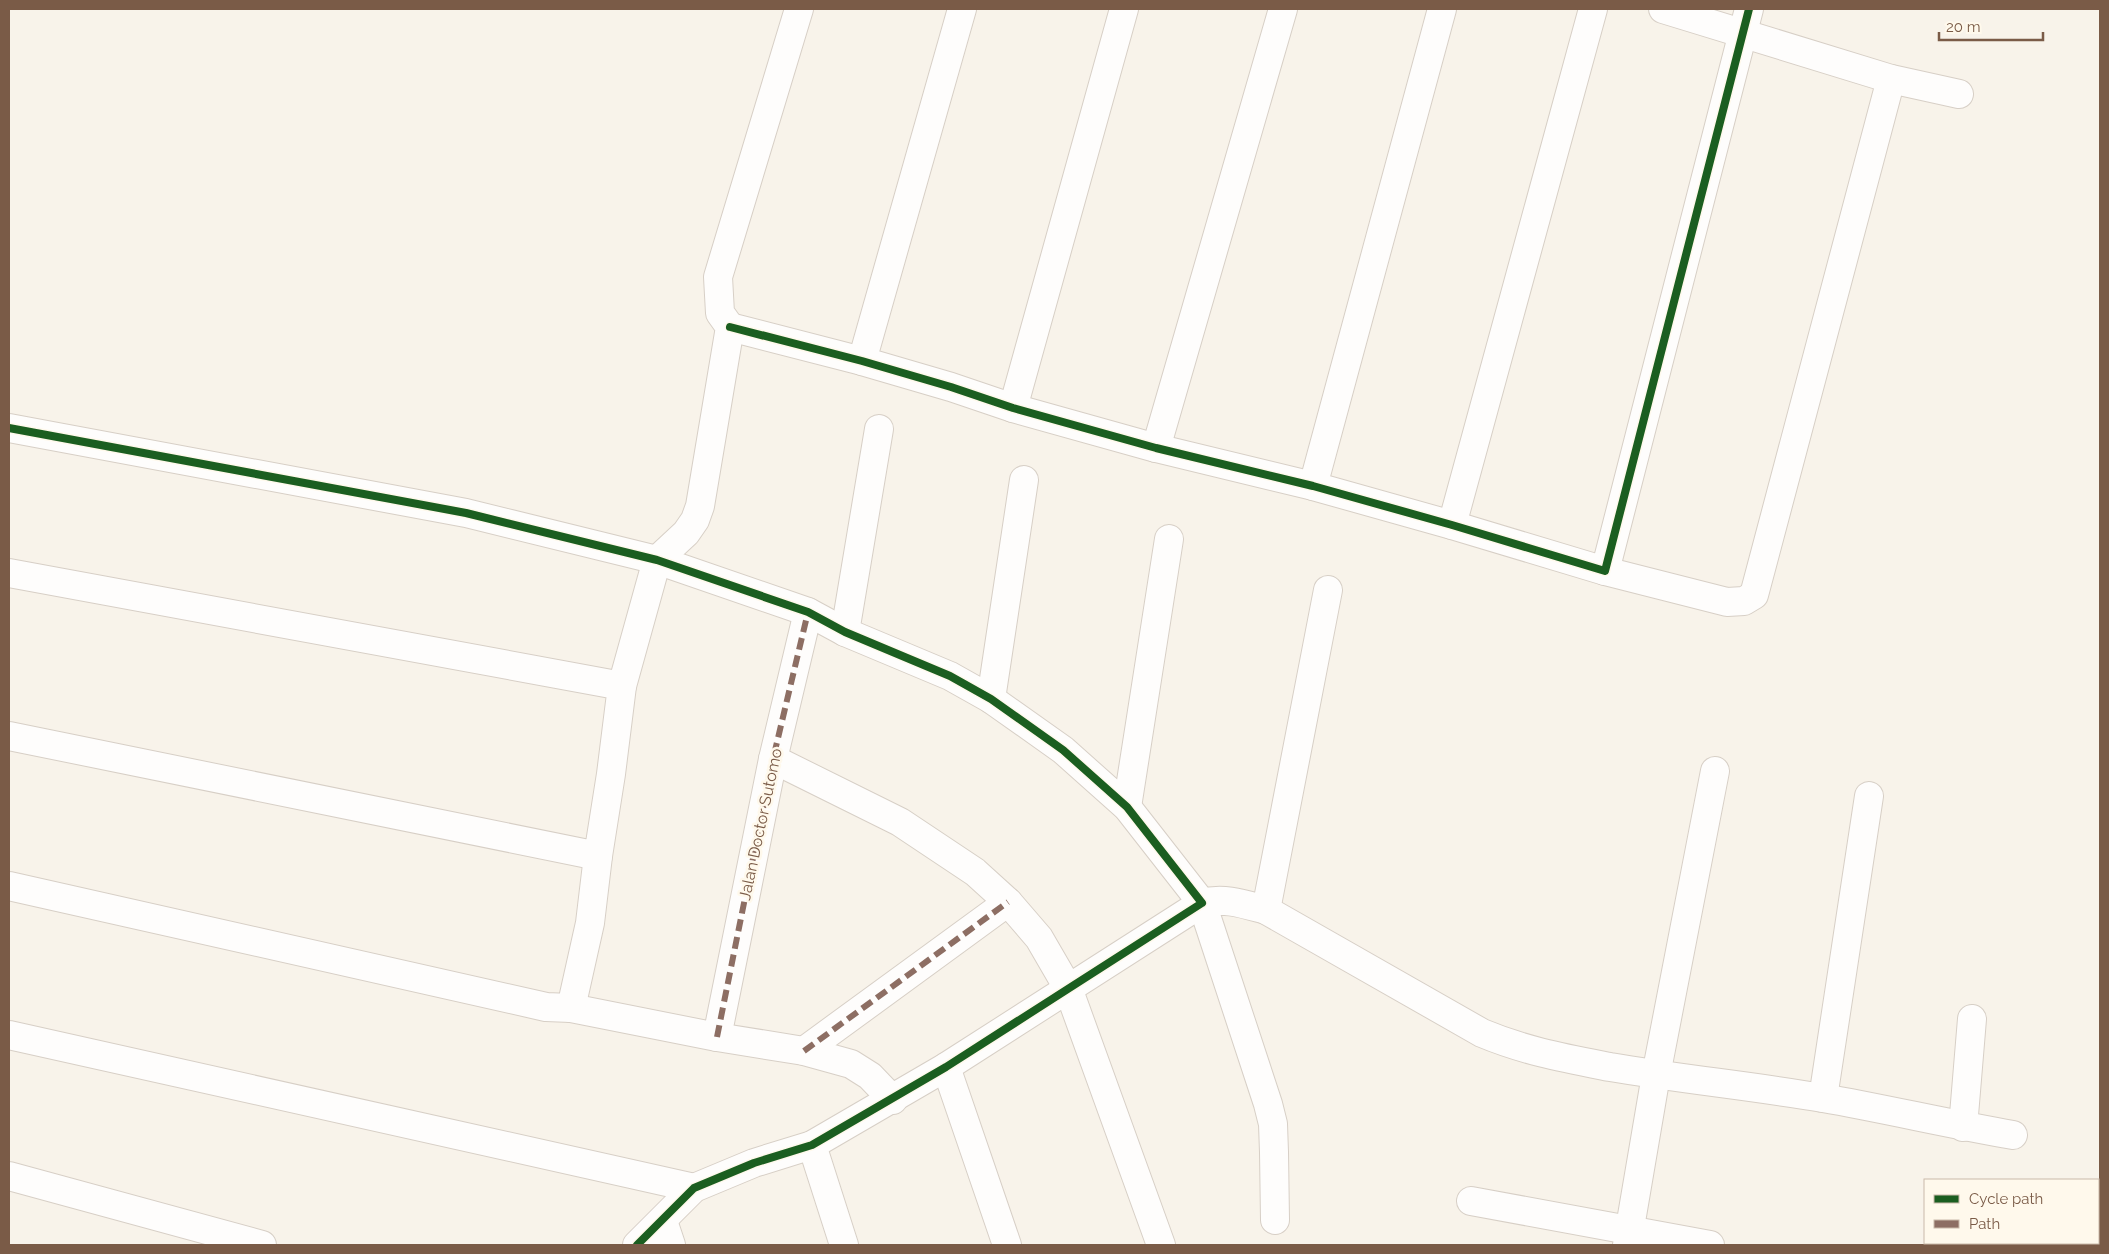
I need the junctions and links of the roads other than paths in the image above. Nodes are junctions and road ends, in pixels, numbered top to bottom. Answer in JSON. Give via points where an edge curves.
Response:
{"nodes":[{"id":1,"x":799,"y":9,"type":"edge"},
{"id":2,"x":962,"y":9,"type":"edge"},
{"id":3,"x":1124,"y":9,"type":"edge"},
{"id":4,"x":1283,"y":9,"type":"edge"},
{"id":5,"x":1442,"y":9,"type":"edge"},
{"id":6,"x":1593,"y":9,"type":"edge"},
{"id":7,"x":1663,"y":9,"type":"edge"},
{"id":8,"x":1747,"y":21,"type":"edge"},
{"id":9,"x":1891,"y":79,"type":"junction"},
{"id":10,"x":1958,"y":94,"type":"dead end"},
{"id":11,"x":730,"y":327,"type":"junction"},
{"id":12,"x":862,"y":361,"type":"junction"},
{"id":13,"x":1013,"y":408,"type":"junction"},
{"id":14,"x":9,"y":428,"type":"edge"},
{"id":15,"x":879,"y":428,"type":"dead end"},
{"id":16,"x":9,"y":432,"type":"edge"},
{"id":17,"x":1156,"y":448,"type":"junction"},
{"id":18,"x":1024,"y":480,"type":"dead end"},
{"id":19,"x":1313,"y":486,"type":"junction"},
{"id":20,"x":1452,"y":525,"type":"junction"},
{"id":21,"x":1169,"y":539,"type":"dead end"},
{"id":22,"x":657,"y":560,"type":"junction"},
{"id":23,"x":1605,"y":571,"type":"junction"},
{"id":24,"x":9,"y":573,"type":"edge"},
{"id":25,"x":1328,"y":590,"type":"dead end"},
{"id":26,"x":808,"y":612,"type":"junction"},
{"id":27,"x":844,"y":632,"type":"junction"},
{"id":28,"x":622,"y":686,"type":"junction"},
{"id":29,"x":991,"y":699,"type":"junction"},
{"id":30,"x":9,"y":736,"type":"edge"},
{"id":31,"x":773,"y":759,"type":"junction"},
{"id":32,"x":1715,"y":771,"type":"dead end"},
{"id":33,"x":1869,"y":796,"type":"dead end"},
{"id":34,"x":1127,"y":807,"type":"junction"},
{"id":35,"x":598,"y":856,"type":"junction"},
{"id":36,"x":9,"y":886,"type":"edge"},
{"id":37,"x":1008,"y":902,"type":"junction"},
{"id":38,"x":1202,"y":903,"type":"junction"},
{"id":39,"x":1266,"y":910,"type":"junction"},
{"id":40,"x":1068,"y":988,"type":"junction"},
{"id":41,"x":571,"y":1008,"type":"junction"},
{"id":42,"x":1972,"y":1019,"type":"dead end"},
{"id":43,"x":9,"y":1035,"type":"edge"},
{"id":44,"x":716,"y":1037,"type":"junction"},
{"id":45,"x":804,"y":1051,"type":"junction"},
{"id":46,"x":946,"y":1067,"type":"junction"},
{"id":47,"x":1656,"y":1075,"type":"junction"},
{"id":48,"x":1823,"y":1098,"type":"junction"},
{"id":49,"x":893,"y":1100,"type":"junction"},
{"id":50,"x":1963,"y":1127,"type":"junction"},
{"id":51,"x":2012,"y":1135,"type":"dead end"},
{"id":52,"x":812,"y":1145,"type":"junction"},
{"id":53,"x":9,"y":1176,"type":"edge"},
{"id":54,"x":694,"y":1188,"type":"junction"},
{"id":55,"x":1471,"y":1201,"type":"dead end"},
{"id":56,"x":1275,"y":1220,"type":"dead end"},
{"id":57,"x":667,"y":1233,"type":"edge"},
{"id":58,"x":1628,"y":1238,"type":"edge"},
{"id":59,"x":262,"y":1245,"type":"edge"},
{"id":60,"x":637,"y":1245,"type":"edge"},
{"id":61,"x":844,"y":1245,"type":"edge"},
{"id":62,"x":1007,"y":1245,"type":"edge"},
{"id":63,"x":1161,"y":1245,"type":"edge"},
{"id":64,"x":1710,"y":1245,"type":"edge"}],
"edges":[{"from":1,"to":11,"type":"street","via":[[718,277],[720,313]]},
{"from":2,"to":12,"type":"street"},
{"from":3,"to":13,"type":"street"},
{"from":4,"to":17,"type":"street"},
{"from":5,"to":19,"type":"street"},
{"from":6,"to":20,"type":"street"},
{"from":7,"to":8,"type":"street"},
{"from":8,"to":9,"type":"street"},
{"from":8,"to":23,"type":"street"},
{"from":9,"to":10,"type":"street"},
{"from":9,"to":23,"type":"street","via":[[1754,595],[1744,601],[1727,602]]},
{"from":11,"to":12,"type":"street"},
{"from":11,"to":22,"type":"street","via":[[698,513],[686,534]]},
{"from":12,"to":13,"type":"street"},
{"from":13,"to":17,"type":"street"},
{"from":14,"to":16,"type":"street"},
{"from":14,"to":22,"type":"street","via":[[466,514]]},
{"from":15,"to":27,"type":"street"},
{"from":17,"to":19,"type":"street"},
{"from":18,"to":29,"type":"street"},
{"from":19,"to":20,"type":"street"},
{"from":20,"to":23,"type":"street"},
{"from":21,"to":34,"type":"street"},
{"from":22,"to":26,"type":"street"},
{"from":22,"to":28,"type":"street"},
{"from":24,"to":28,"type":"street"},
{"from":25,"to":39,"type":"street"},
{"from":26,"to":27,"type":"street"},
{"from":26,"to":31,"type":"street","name":"Jalan Doctor Sutomo"},
{"from":27,"to":29,"type":"street","via":[[950,676]]},
{"from":28,"to":35,"type":"street"},
{"from":29,"to":34,"type":"street","via":[[1063,750]]},
{"from":30,"to":35,"type":"street"},
{"from":31,"to":37,"type":"street","via":[[900,822],[975,872]]},
{"from":31,"to":44,"type":"street","name":"Jalan Doctor Sutomo"},
{"from":32,"to":47,"type":"street"},
{"from":33,"to":48,"type":"street"},
{"from":34,"to":38,"type":"street"},
{"from":35,"to":41,"type":"street","via":[[590,923]]},
{"from":36,"to":41,"type":"street","via":[[546,1007]]},
{"from":37,"to":40,"type":"street","via":[[1038,938]]},
{"from":37,"to":45,"type":"street"},
{"from":38,"to":39,"type":"street","via":[[1234,901]]},
{"from":38,"to":40,"type":"street"},
{"from":38,"to":56,"type":"street","via":[[1273,1124]]},
{"from":39,"to":47,"type":"street","via":[[1498,1039],[1547,1055]]},
{"from":40,"to":46,"type":"street"},
{"from":40,"to":63,"type":"street"},
{"from":41,"to":44,"type":"street"},
{"from":42,"to":50,"type":"street"},
{"from":43,"to":54,"type":"street"},
{"from":44,"to":45,"type":"street"},
{"from":45,"to":49,"type":"street","via":[[851,1064],[870,1076]]},
{"from":46,"to":49,"type":"street"},
{"from":46,"to":62,"type":"street"},
{"from":47,"to":48,"type":"street"},
{"from":47,"to":58,"type":"street"},
{"from":48,"to":50,"type":"street"},
{"from":49,"to":52,"type":"street"},
{"from":50,"to":51,"type":"street"},
{"from":52,"to":54,"type":"street","via":[[754,1162]]},
{"from":52,"to":61,"type":"street"},
{"from":53,"to":59,"type":"street"},
{"from":54,"to":57,"type":"street"},
{"from":55,"to":58,"type":"street"},
{"from":57,"to":60,"type":"street"},
{"from":58,"to":64,"type":"street"}]}
